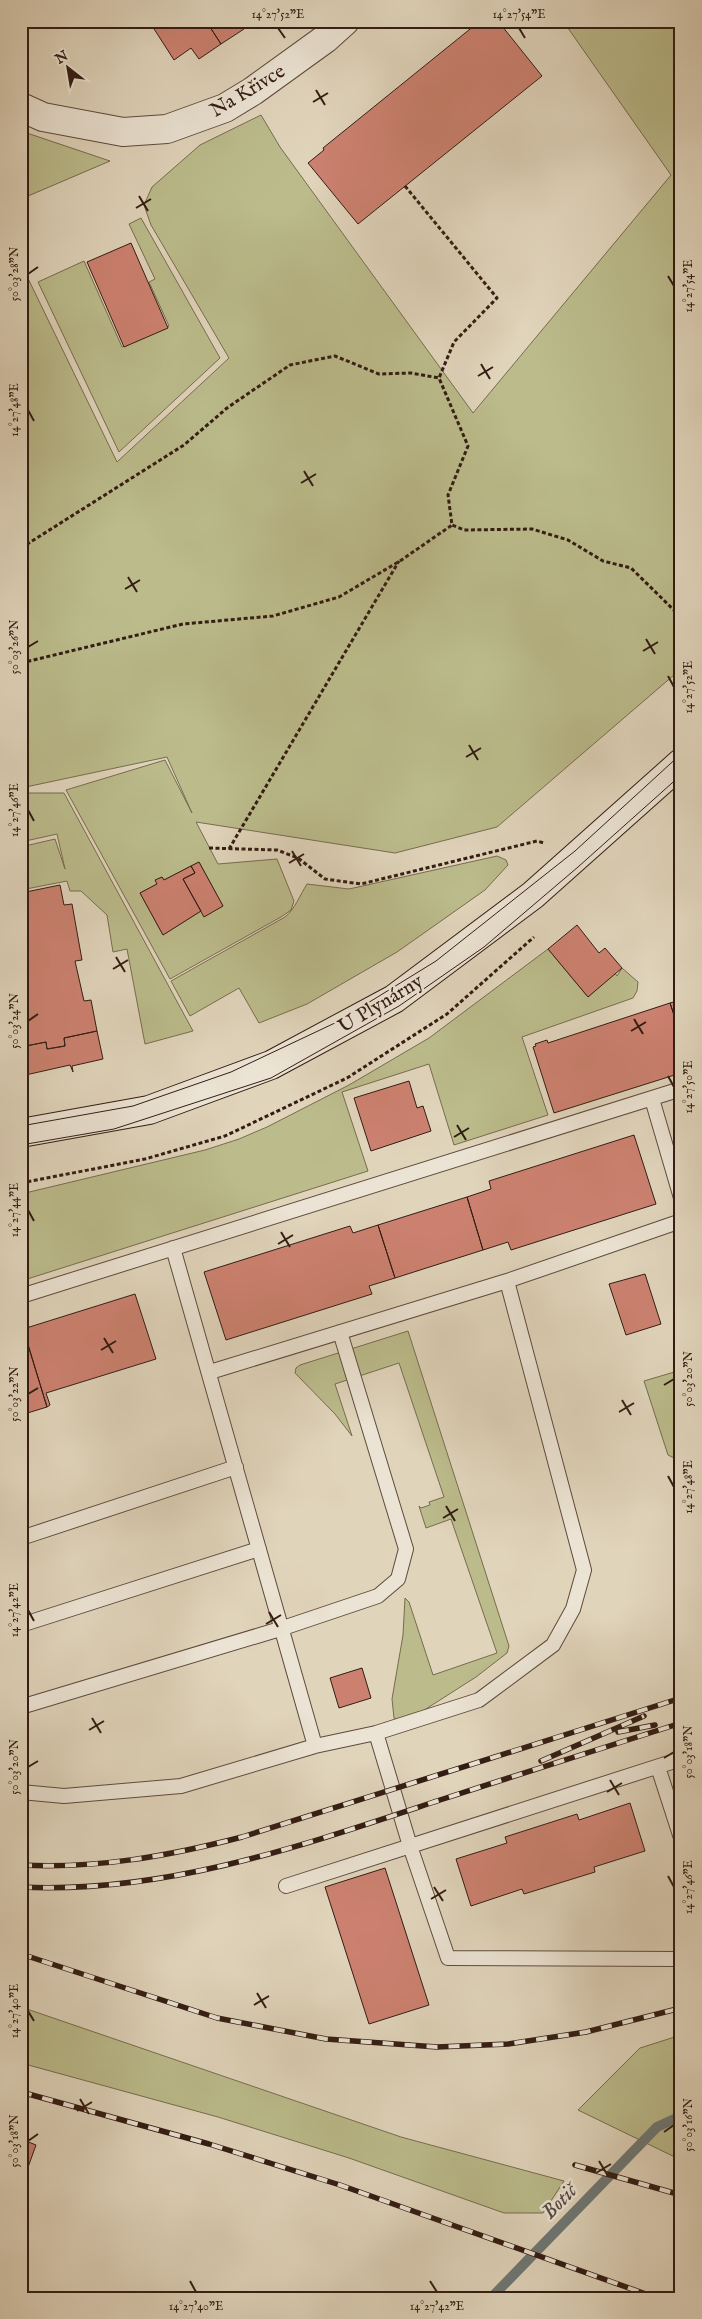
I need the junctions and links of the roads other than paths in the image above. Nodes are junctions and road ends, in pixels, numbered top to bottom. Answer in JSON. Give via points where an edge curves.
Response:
{"nodes":[{"id":1,"x":345,"y":21,"type":"edge"},
{"id":2,"x":21,"y":107,"type":"edge"},
{"id":3,"x":681,"y":763,"type":"edge"},
{"id":4,"x":681,"y":1089,"type":"edge"},
{"id":5,"x":652,"y":1099,"type":"junction"},
{"id":6,"x":21,"y":1133,"type":"edge"},
{"id":7,"x":681,"y":1198,"type":"edge"},
{"id":8,"x":681,"y":1220,"type":"edge"},
{"id":9,"x":173,"y":1248,"type":"junction"},
{"id":10,"x":507,"y":1282,"type":"junction"},
{"id":11,"x":21,"y":1296,"type":"edge"},
{"id":12,"x":340,"y":1332,"type":"junction"},
{"id":13,"x":210,"y":1372,"type":"junction"},
{"id":14,"x":236,"y":1467,"type":"junction"},
{"id":15,"x":21,"y":1538,"type":"edge"},
{"id":16,"x":259,"y":1548,"type":"junction"},
{"id":17,"x":21,"y":1625,"type":"edge"},
{"id":18,"x":280,"y":1628,"type":"junction"},
{"id":19,"x":21,"y":1698,"type":"edge"},
{"id":20,"x":376,"y":1733,"type":"junction"},
{"id":21,"x":314,"y":1746,"type":"junction"},
{"id":22,"x":681,"y":1760,"type":"edge"},
{"id":23,"x":658,"y":1767,"type":"junction"},
{"id":24,"x":21,"y":1792,"type":"edge"},
{"id":25,"x":681,"y":1838,"type":"edge"},
{"id":26,"x":410,"y":1846,"type":"junction"},
{"id":27,"x":286,"y":1886,"type":"dead end"},
{"id":28,"x":681,"y":1959,"type":"edge"}],
"edges":[{"from":1,"to":2,"type":"street","name":"Na Křivce","via":[[325,39],[225,108],[167,129],[123,132],[43,118]]},
{"from":3,"to":6,"type":"street","name":"U Plynárny","via":[[533,896],[394,999],[271,1065],[149,1110]]},
{"from":4,"to":5,"type":"lane"},
{"from":5,"to":7,"type":"lane"},
{"from":5,"to":9,"type":"lane"},
{"from":8,"to":10,"type":"lane"},
{"from":9,"to":11,"type":"lane"},
{"from":9,"to":13,"type":"lane"},
{"from":10,"to":12,"type":"lane"},
{"from":10,"to":20,"type":"lane","via":[[584,1570],[573,1609],[553,1645],[479,1700]]},
{"from":12,"to":13,"type":"lane"},
{"from":12,"to":18,"type":"lane","via":[[406,1549],[398,1578],[378,1596]]},
{"from":13,"to":14,"type":"lane"},
{"from":14,"to":15,"type":"lane"},
{"from":14,"to":16,"type":"lane"},
{"from":16,"to":17,"type":"lane"},
{"from":16,"to":18,"type":"lane"},
{"from":18,"to":19,"type":"lane","via":[[24,1706]]},
{"from":18,"to":21,"type":"lane"},
{"from":20,"to":21,"type":"lane"},
{"from":20,"to":26,"type":"lane"},
{"from":21,"to":24,"type":"lane","via":[[181,1786],[64,1796]]},
{"from":22,"to":23,"type":"lane"},
{"from":23,"to":25,"type":"lane"},
{"from":23,"to":26,"type":"lane"},
{"from":26,"to":27,"type":"lane"},
{"from":26,"to":28,"type":"lane","via":[[448,1958]]}]}
